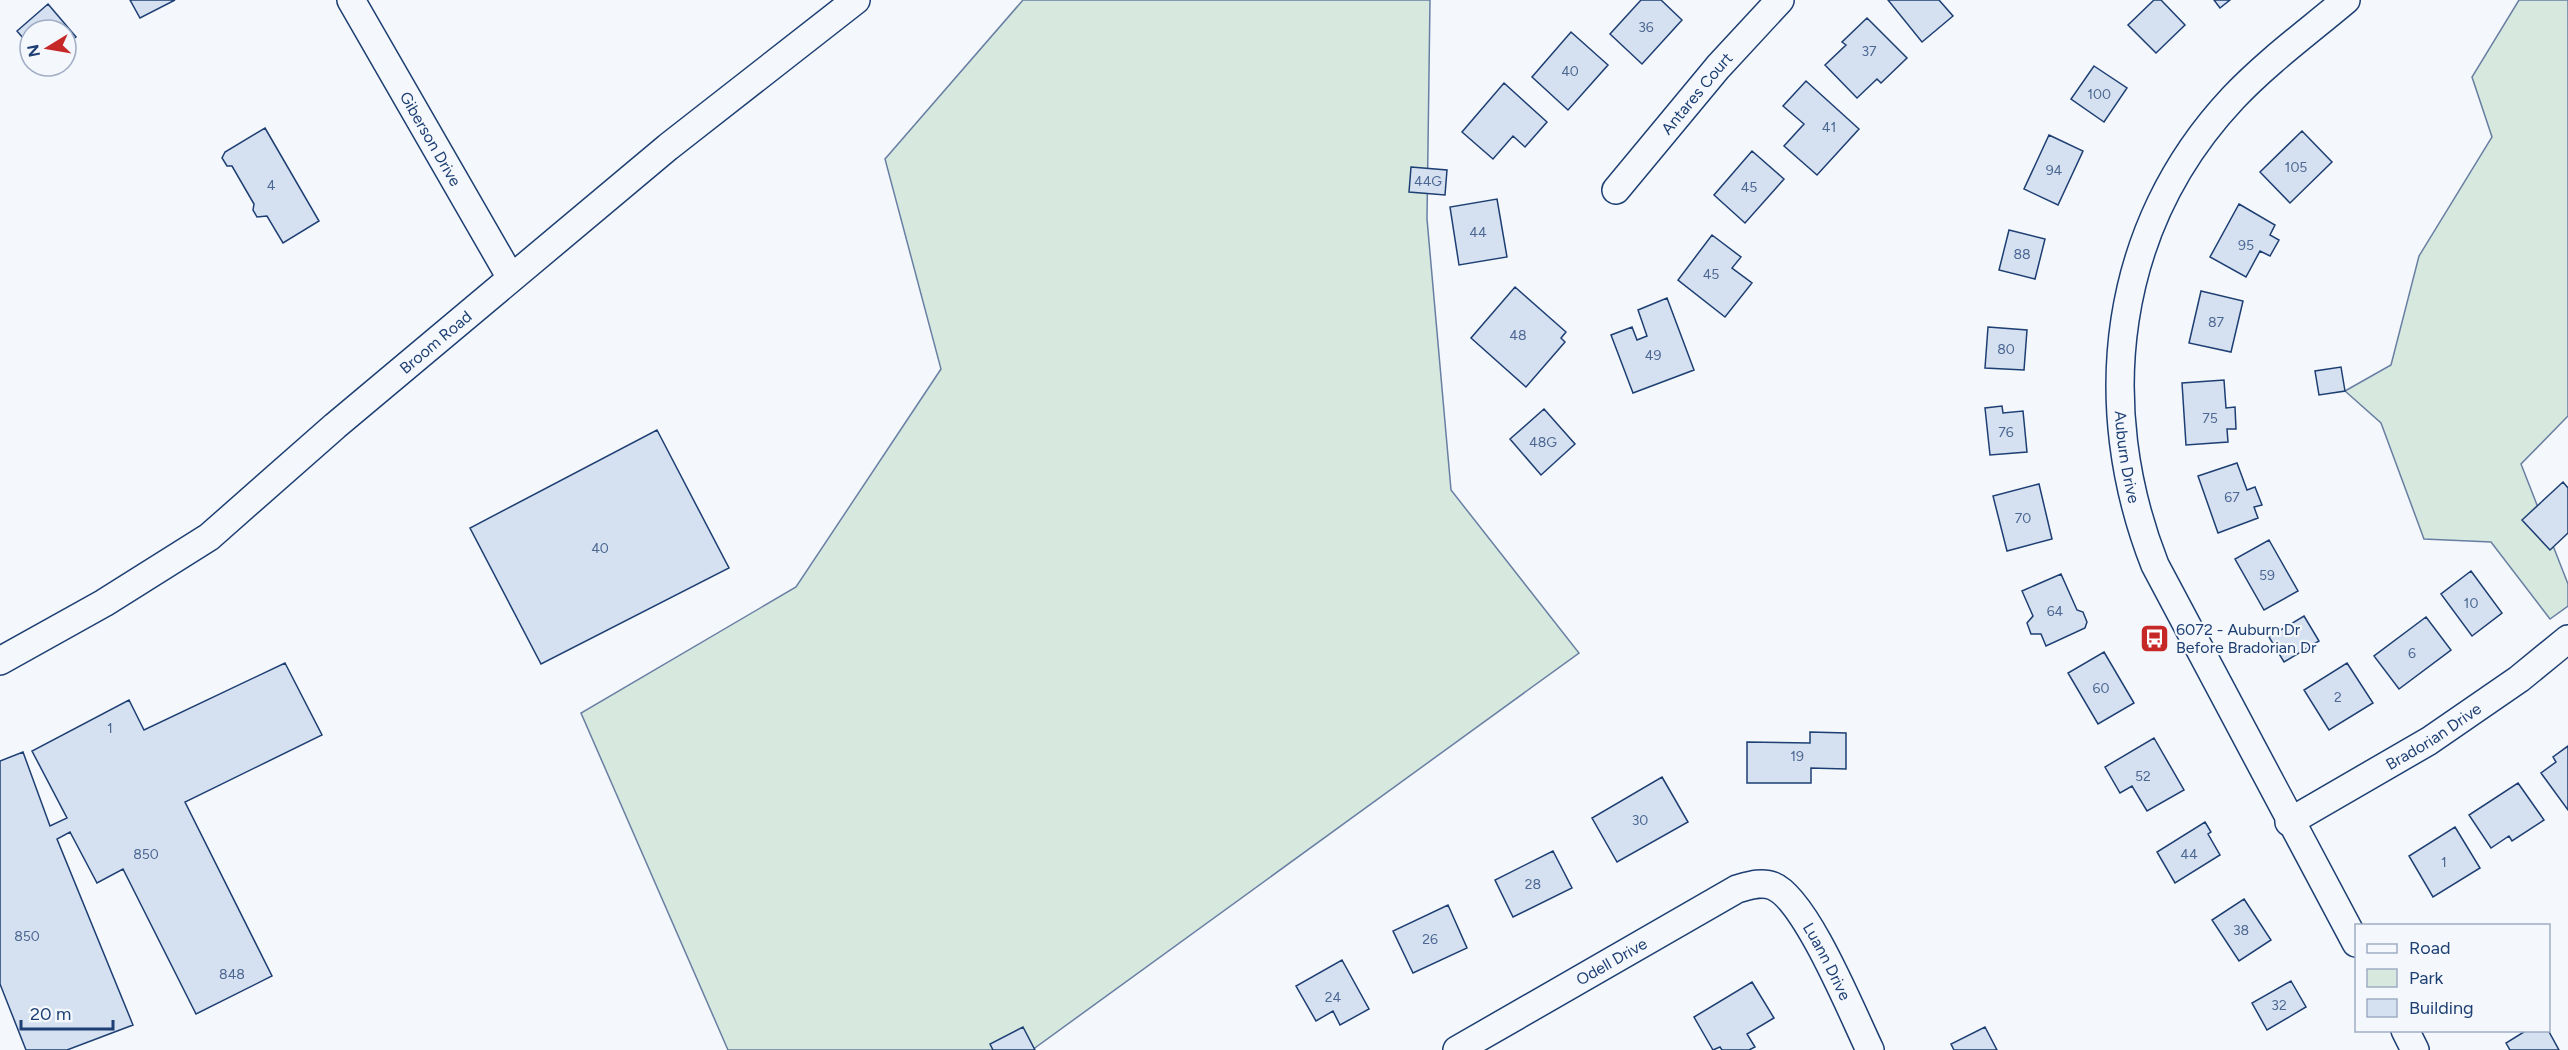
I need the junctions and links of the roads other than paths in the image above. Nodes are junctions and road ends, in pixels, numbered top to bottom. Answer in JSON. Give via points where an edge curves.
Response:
{"nodes":[{"id":1,"x":351,"y":0,"type":"edge"},
{"id":2,"x":856,"y":0,"type":"edge"},
{"id":3,"x":1780,"y":0,"type":"edge"},
{"id":4,"x":2346,"y":0,"type":"edge"},
{"id":5,"x":1616,"y":190,"type":"dead end"},
{"id":6,"x":511,"y":278,"type":"junction"},
{"id":7,"x":2568,"y":639,"type":"edge"},
{"id":8,"x":0,"y":661,"type":"edge"},
{"id":9,"x":2289,"y":822,"type":"junction"},
{"id":10,"x":1771,"y":885,"type":"joint"},
{"id":11,"x":2355,"y":941,"type":"edge"},
{"id":12,"x":2406,"y":1032,"type":"edge"},
{"id":13,"x":1457,"y":1050,"type":"edge"},
{"id":14,"x":1870,"y":1050,"type":"edge"},
{"id":15,"x":2415,"y":1050,"type":"edge"}],
"edges":[{"from":1,"to":6,"type":"street","name":"Giberson Drive"},
{"from":2,"to":6,"type":"street","name":"Broom Road","via":[[668,147]]},
{"from":3,"to":5,"type":"street","name":"Antares Court","via":[[1718,67]]},
{"from":4,"to":9,"type":"street","name":"Auburn Drive","via":[[2254,78],[2190,153],[2149,233],[2123,334],[2120,411],[2124,457],[2139,523],[2155,565]]},
{"from":6,"to":8,"type":"street","name":"Broom Road","via":[[209,537],[104,603]]},
{"from":7,"to":9,"type":"street","name":"Bradorian Drive","via":[[2519,679],[2429,741]]},
{"from":9,"to":11,"type":"street","name":"Auburn Drive"},
{"from":10,"to":13,"type":"street","name":"Odell Drive","via":[[1752,884],[1737,890]]},
{"from":10,"to":14,"type":"street","name":"Luann Drive","via":[[1797,906]]},
{"from":12,"to":15,"type":"street"}]}
